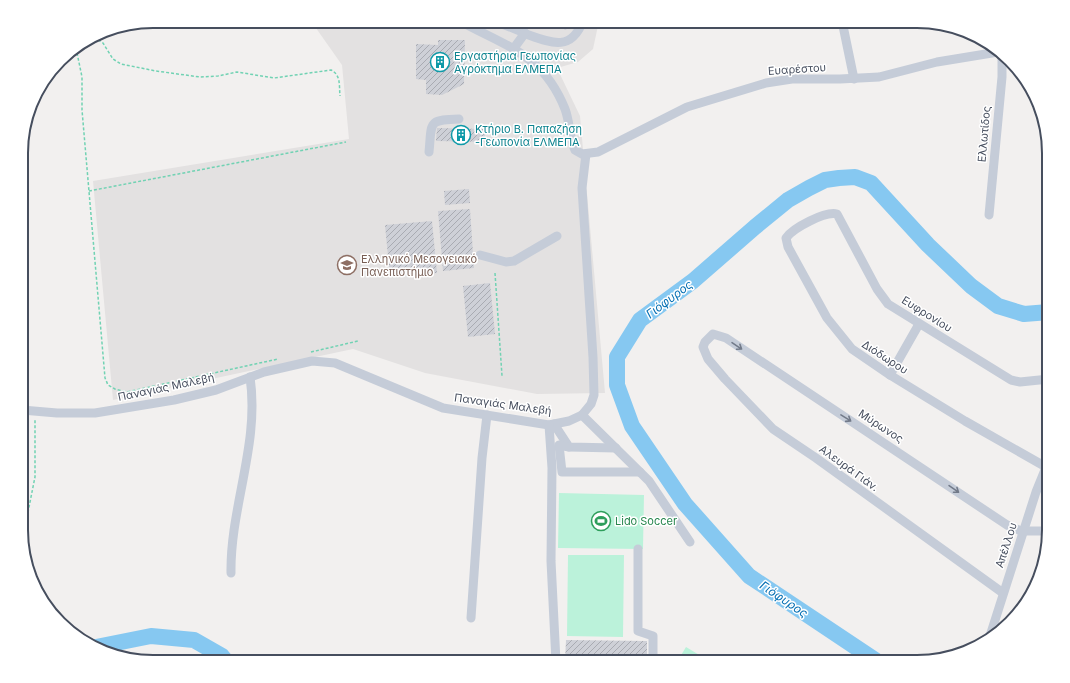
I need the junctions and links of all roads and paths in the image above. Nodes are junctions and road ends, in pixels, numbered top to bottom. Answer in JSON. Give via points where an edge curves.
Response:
{"nodes":[{"id":1,"x":474,"y":28,"type":"edge"},
{"id":2,"x":512,"y":28,"type":"edge"},
{"id":3,"x":579,"y":28,"type":"edge"},
{"id":4,"x":843,"y":28,"type":"edge"},
{"id":5,"x":525,"y":33,"type":"junction"},
{"id":6,"x":100,"y":40,"type":"edge"},
{"id":7,"x":514,"y":48,"type":"junction"},
{"id":8,"x":991,"y":53,"type":"edge"},
{"id":9,"x":77,"y":54,"type":"edge"},
{"id":10,"x":1002,"y":62,"type":"edge"},
{"id":11,"x":854,"y":79,"type":"junction"},
{"id":12,"x":340,"y":96,"type":"dead end"},
{"id":13,"x":459,"y":119,"type":"dead end"},
{"id":14,"x":346,"y":142,"type":"dead end"},
{"id":15,"x":429,"y":152,"type":"dead end"},
{"id":16,"x":586,"y":154,"type":"junction"},
{"id":17,"x":89,"y":191,"type":"junction"},
{"id":18,"x":835,"y":213,"type":"joint"},
{"id":19,"x":989,"y":215,"type":"dead end"},
{"id":20,"x":557,"y":236,"type":"dead end"},
{"id":21,"x":480,"y":255,"type":"dead end"},
{"id":22,"x":495,"y":273,"type":"dead end"},
{"id":23,"x":920,"y":324,"type":"junction"},
{"id":24,"x":358,"y":341,"type":"dead end"},
{"id":25,"x":705,"y":342,"type":"joint"},
{"id":26,"x":304,"y":353,"type":"dead end"},
{"id":27,"x":281,"y":358,"type":"dead end"},
{"id":28,"x":890,"y":375,"type":"junction"},
{"id":29,"x":502,"y":376,"type":"dead end"},
{"id":30,"x":250,"y":377,"type":"junction"},
{"id":31,"x":1042,"y":380,"type":"edge"},
{"id":32,"x":28,"y":410,"type":"edge"},
{"id":33,"x":35,"y":411,"type":"junction"},
{"id":34,"x":487,"y":415,"type":"junction"},
{"id":35,"x":582,"y":415,"type":"junction"},
{"id":36,"x":551,"y":425,"type":"junction"},
{"id":37,"x":569,"y":447,"type":"junction"},
{"id":38,"x":616,"y":448,"type":"junction"},
{"id":39,"x":1042,"y":460,"type":"edge"},
{"id":40,"x":640,"y":472,"type":"junction"},
{"id":41,"x":1042,"y":477,"type":"edge"},
{"id":42,"x":28,"y":512,"type":"edge"},
{"id":43,"x":1023,"y":532,"type":"junction"},
{"id":44,"x":1042,"y":534,"type":"edge"},
{"id":45,"x":690,"y":542,"type":"dead end"},
{"id":46,"x":638,"y":549,"type":"dead end"},
{"id":47,"x":231,"y":573,"type":"dead end"},
{"id":48,"x":1003,"y":593,"type":"junction"},
{"id":49,"x":471,"y":618,"type":"dead end"},
{"id":50,"x":992,"y":630,"type":"edge"},
{"id":51,"x":556,"y":655,"type":"edge"},
{"id":52,"x":653,"y":655,"type":"edge"}],
"edges":[{"from":1,"to":7,"type":"street"},
{"from":2,"to":5,"type":"street"},
{"from":3,"to":5,"type":"street","via":[[576,34],[561,43],[545,41]]},
{"from":4,"to":11,"type":"street"},
{"from":5,"to":7,"type":"street"},
{"from":6,"to":12,"type":"path","via":[[113,59],[121,64],[200,77],[237,72],[274,78],[330,70],[338,77]]},
{"from":7,"to":16,"type":"street","via":[[537,64],[553,83],[567,114],[575,150]]},
{"from":8,"to":11,"type":"street","name":"Ευαρέστου","via":[[937,62],[887,75]]},
{"from":9,"to":17,"type":"path","via":[[82,77],[82,110]]},
{"from":10,"to":19,"type":"street","name":"Ελλωτίδος"},
{"from":11,"to":16,"type":"street","name":"Ευαρέστου","via":[[784,80],[727,94],[687,107],[604,149]]},
{"from":13,"to":15,"type":"street","via":[[440,119],[435,122]]},
{"from":14,"to":17,"type":"path"},
{"from":16,"to":35,"type":"street","via":[[582,188],[594,395],[591,404]]},
{"from":17,"to":27,"type":"path","via":[[105,378],[108,385],[127,392]]},
{"from":18,"to":23,"type":"street","name":"Ευφρονίου","via":[[842,221],[885,301]]},
{"from":18,"to":28,"type":"street","name":"Διόδωρου","via":[[824,215],[792,232],[786,238],[786,244],[827,318],[839,334],[852,350]]},
{"from":20,"to":21,"type":"street","via":[[514,262]]},
{"from":22,"to":29,"type":"path"},
{"from":23,"to":28,"type":"street"},
{"from":23,"to":31,"type":"street","name":"Ευφρονίου","via":[[1011,380],[1020,382]]},
{"from":24,"to":26,"type":"path"},
{"from":25,"to":43,"type":"street","name":"Μύρωνος","one_way":true,"via":[[714,334],[726,338],[1007,525]]},
{"from":25,"to":48,"type":"street","name":"Αλευρά Γιάν.","via":[[703,347],[708,359],[773,429]]},
{"from":28,"to":39,"type":"street","name":"Διόδωρου"},
{"from":30,"to":33,"type":"street","name":"Παναγιάς Μαλεβή","via":[[216,390],[95,413]]},
{"from":30,"to":34,"type":"street","name":"Παναγιάς Μαλεβή","via":[[297,363],[335,363],[443,408]]},
{"from":30,"to":47,"type":"street","via":[[251,430],[230,551]]},
{"from":32,"to":33,"type":"street","name":"Παναγιάς Μαλεβή"},
{"from":33,"to":42,"type":"path","via":[[35,477]]},
{"from":34,"to":36,"type":"street","name":"Παναγιάς Μαλεβή"},
{"from":34,"to":49,"type":"street"},
{"from":35,"to":36,"type":"street","name":"Παναγιάς Μαλεβή"},
{"from":35,"to":38,"type":"street"},
{"from":36,"to":37,"type":"street"},
{"from":36,"to":51,"type":"street","via":[[551,568]]},
{"from":37,"to":38,"type":"street"},
{"from":37,"to":40,"type":"street","via":[[559,445],[562,472]]},
{"from":38,"to":40,"type":"street"},
{"from":40,"to":45,"type":"street","via":[[649,480]]},
{"from":41,"to":43,"type":"street","name":"Απέλλου"},
{"from":43,"to":44,"type":"street","name":"Μύρωνος"},
{"from":43,"to":48,"type":"street","name":"Απέλλου"},
{"from":46,"to":52,"type":"street","via":[[638,631],[652,636]]},
{"from":48,"to":50,"type":"street","name":"Απέλλου"}]}
